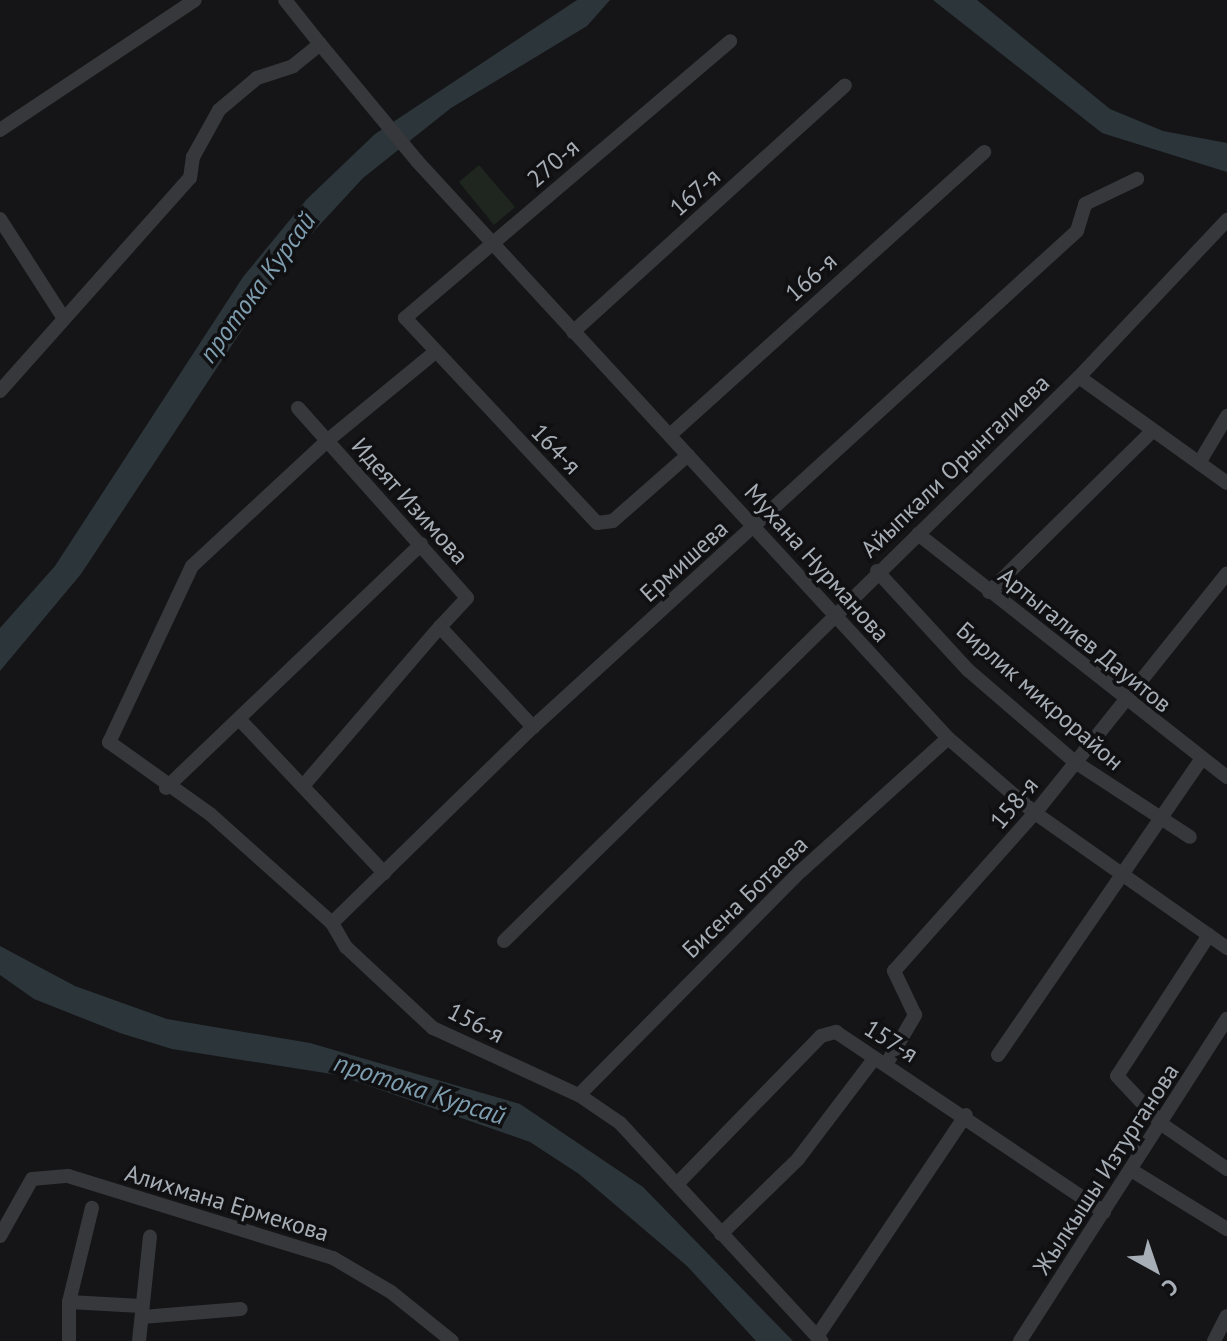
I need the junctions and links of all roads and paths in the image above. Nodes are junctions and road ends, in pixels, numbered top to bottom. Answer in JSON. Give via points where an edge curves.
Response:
{"nodes":[{"id":1,"x":195,"y":0,"type":"edge"},
{"id":2,"x":285,"y":0,"type":"edge"},
{"id":3,"x":730,"y":41,"type":"dead end"},
{"id":4,"x":320,"y":44,"type":"junction"},
{"id":5,"x":845,"y":85,"type":"dead end"},
{"id":6,"x":0,"y":130,"type":"edge"},
{"id":7,"x":984,"y":152,"type":"dead end"},
{"id":8,"x":1137,"y":179,"type":"dead end"},
{"id":9,"x":0,"y":219,"type":"edge"},
{"id":10,"x":1227,"y":220,"type":"edge"},
{"id":11,"x":490,"y":241,"type":"junction"},
{"id":12,"x":63,"y":317,"type":"junction"},
{"id":13,"x":405,"y":318,"type":"joint"},
{"id":14,"x":573,"y":332,"type":"junction"},
{"id":15,"x":434,"y":353,"type":"junction"},
{"id":16,"x":1079,"y":377,"type":"junction"},
{"id":17,"x":0,"y":391,"type":"edge"},
{"id":18,"x":298,"y":408,"type":"dead end"},
{"id":19,"x":1227,"y":416,"type":"edge"},
{"id":20,"x":1152,"y":431,"type":"junction"},
{"id":21,"x":670,"y":435,"type":"junction"},
{"id":22,"x":327,"y":441,"type":"junction"},
{"id":23,"x":688,"y":455,"type":"junction"},
{"id":24,"x":1199,"y":463,"type":"junction"},
{"id":25,"x":1227,"y":483,"type":"edge"},
{"id":26,"x":755,"y":527,"type":"junction"},
{"id":27,"x":918,"y":534,"type":"junction"},
{"id":28,"x":421,"y":544,"type":"junction"},
{"id":29,"x":877,"y":571,"type":"junction"},
{"id":30,"x":1227,"y":573,"type":"edge"},
{"id":31,"x":989,"y":592,"type":"junction"},
{"id":32,"x":833,"y":613,"type":"junction"},
{"id":33,"x":440,"y":627,"type":"junction"},
{"id":34,"x":1125,"y":702,"type":"junction"},
{"id":35,"x":241,"y":721,"type":"junction"},
{"id":36,"x":533,"y":727,"type":"junction"},
{"id":37,"x":948,"y":738,"type":"junction"},
{"id":38,"x":1201,"y":760,"type":"junction"},
{"id":39,"x":1075,"y":762,"type":"junction"},
{"id":40,"x":1227,"y":777,"type":"edge"},
{"id":41,"x":303,"y":786,"type":"junction"},
{"id":42,"x":166,"y":788,"type":"junction"},
{"id":43,"x":1035,"y":813,"type":"junction"},
{"id":44,"x":1159,"y":820,"type":"junction"},
{"id":45,"x":1190,"y":837,"type":"dead end"},
{"id":46,"x":384,"y":873,"type":"junction"},
{"id":47,"x":1122,"y":875,"type":"junction"},
{"id":48,"x":332,"y":923,"type":"junction"},
{"id":49,"x":1209,"y":935,"type":"junction"},
{"id":50,"x":504,"y":941,"type":"dead end"},
{"id":51,"x":1227,"y":948,"type":"edge"},
{"id":52,"x":1227,"y":1019,"type":"edge"},
{"id":53,"x":998,"y":1055,"type":"dead end"},
{"id":54,"x":881,"y":1061,"type":"junction"},
{"id":55,"x":579,"y":1095,"type":"junction"},
{"id":56,"x":966,"y":1115,"type":"junction"},
{"id":57,"x":1163,"y":1125,"type":"junction"},
{"id":58,"x":1227,"y":1169,"type":"edge"},
{"id":59,"x":1131,"y":1170,"type":"junction"},
{"id":60,"x":678,"y":1183,"type":"junction"},
{"id":61,"x":92,"y":1208,"type":"dead end"},
{"id":62,"x":1104,"y":1212,"type":"junction"},
{"id":63,"x":1227,"y":1229,"type":"edge"},
{"id":64,"x":721,"y":1234,"type":"junction"},
{"id":65,"x":0,"y":1236,"type":"edge"},
{"id":66,"x":150,"y":1237,"type":"dead end"},
{"id":67,"x":69,"y":1302,"type":"junction"},
{"id":68,"x":241,"y":1309,"type":"dead end"},
{"id":69,"x":141,"y":1312,"type":"junction"},
{"id":70,"x":1227,"y":1316,"type":"edge"},
{"id":71,"x":819,"y":1338,"type":"edge"},
{"id":72,"x":69,"y":1341,"type":"edge"},
{"id":73,"x":139,"y":1341,"type":"edge"},
{"id":74,"x":452,"y":1341,"type":"edge"},
{"id":75,"x":1020,"y":1341,"type":"edge"},
{"id":76,"x":1214,"y":1341,"type":"edge"}],
"edges":[{"from":1,"to":6,"type":"street"},
{"from":2,"to":4,"type":"street","name":"Мухана Нурманова"},
{"from":3,"to":11,"type":"street","name":"270-я"},
{"from":4,"to":11,"type":"street","name":"Мухана Нурманова"},
{"from":4,"to":12,"type":"street","via":[[293,66],[257,78],[219,110],[193,157],[190,178]]},
{"from":5,"to":14,"type":"street","name":"167-я"},
{"from":7,"to":21,"type":"street","name":"166-я"},
{"from":8,"to":26,"type":"street","name":"Ермишева","via":[[1085,204],[1077,231]]},
{"from":9,"to":12,"type":"street"},
{"from":10,"to":16,"type":"street","name":"Айыпкали Орынгалиева"},
{"from":11,"to":13,"type":"street","name":"270-я"},
{"from":11,"to":14,"type":"street","name":"Мухана Нурманова"},
{"from":12,"to":17,"type":"street"},
{"from":13,"to":15,"type":"street","name":"164-я"},
{"from":14,"to":21,"type":"street","name":"Мухана Нурманова"},
{"from":15,"to":22,"type":"street"},
{"from":15,"to":23,"type":"street","name":"164-я","via":[[597,523],[613,521]]},
{"from":16,"to":20,"type":"street"},
{"from":16,"to":27,"type":"street","name":"Айыпкали Орынгалиева"},
{"from":18,"to":22,"type":"street","name":"Идеят Изимова"},
{"from":19,"to":24,"type":"street"},
{"from":20,"to":24,"type":"street"},
{"from":20,"to":31,"type":"street"},
{"from":21,"to":23,"type":"street","name":"Мухана Нурманова"},
{"from":22,"to":28,"type":"street","name":"Идеят Изимова"},
{"from":22,"to":42,"type":"street","name":"156-я","via":[[192,566],[109,742]]},
{"from":23,"to":26,"type":"street","name":"Мухана Нурманова"},
{"from":24,"to":25,"type":"street"},
{"from":26,"to":32,"type":"street","name":"Мухана Нурманова"},
{"from":26,"to":36,"type":"street","name":"Ермишева"},
{"from":27,"to":29,"type":"street","name":"Айыпкали Орынгалиева"},
{"from":27,"to":31,"type":"street","name":"Артыгалиев Дауитов"},
{"from":28,"to":33,"type":"street","name":"Идеят Изимова","via":[[467,598]]},
{"from":28,"to":35,"type":"street"},
{"from":29,"to":32,"type":"street","name":"Айыпкали Орынгалиева"},
{"from":29,"to":39,"type":"street","name":"Бирлик микрорайон","via":[[968,670]]},
{"from":30,"to":34,"type":"street","name":"158-я"},
{"from":31,"to":34,"type":"street","name":"Артыгалиев Дауитов"},
{"from":32,"to":37,"type":"street","name":"Мухана Нурманова"},
{"from":32,"to":50,"type":"street","name":"Айыпкали Орынгалиева"},
{"from":33,"to":36,"type":"street"},
{"from":33,"to":41,"type":"street"},
{"from":34,"to":38,"type":"street","name":"Артыгалиев Дауитов"},
{"from":34,"to":39,"type":"street","name":"158-я"},
{"from":35,"to":41,"type":"street"},
{"from":35,"to":42,"type":"street"},
{"from":36,"to":46,"type":"street","name":"Ермишева"},
{"from":37,"to":43,"type":"street","name":"Мухана Нурманова"},
{"from":37,"to":55,"type":"street","name":"Бисена Ботаева","via":[[801,871]]},
{"from":38,"to":40,"type":"street","name":"Артыгалиев Дауитов"},
{"from":38,"to":44,"type":"street"},
{"from":39,"to":43,"type":"street","name":"158-я"},
{"from":39,"to":44,"type":"street","name":"Бирлик микрорайон"},
{"from":41,"to":46,"type":"street"},
{"from":42,"to":48,"type":"street","name":"156-я","via":[[210,814]]},
{"from":43,"to":47,"type":"street","name":"Мухана Нурманова"},
{"from":43,"to":54,"type":"street","name":"158-я","via":[[894,971],[915,1015]]},
{"from":44,"to":45,"type":"street","name":"Бирлик микрорайон"},
{"from":44,"to":47,"type":"street"},
{"from":46,"to":48,"type":"street","name":"Ермишева"},
{"from":47,"to":49,"type":"street","name":"Мухана Нурманова"},
{"from":47,"to":53,"type":"street"},
{"from":48,"to":55,"type":"street","name":"156-я","via":[[346,947],[433,1028]]},
{"from":49,"to":51,"type":"street","name":"Мухана Нурманова"},
{"from":49,"to":57,"type":"street","via":[[1117,1076]]},
{"from":52,"to":57,"type":"street","name":"Жылкышы Изтурганова"},
{"from":54,"to":56,"type":"street","name":"157-я"},
{"from":54,"to":60,"type":"street","name":"157-я","via":[[836,1032],[821,1036]]},
{"from":54,"to":64,"type":"street","via":[[798,1159]]},
{"from":55,"to":60,"type":"street","name":"156-я","via":[[620,1123]]},
{"from":56,"to":62,"type":"street","name":"157-я"},
{"from":56,"to":71,"type":"street"},
{"from":57,"to":58,"type":"street"},
{"from":57,"to":59,"type":"street","name":"Жылкышы Изтурганова"},
{"from":59,"to":62,"type":"street","name":"Жылкышы Изтурганова"},
{"from":59,"to":63,"type":"street"},
{"from":60,"to":64,"type":"street","name":"156-я"},
{"from":61,"to":67,"type":"street"},
{"from":62,"to":75,"type":"street","name":"Жылкышы Изтурганова"},
{"from":64,"to":71,"type":"street","name":"156-я"},
{"from":65,"to":74,"type":"street","name":"Алихмана Ермекова","via":[[32,1179],[68,1176],[333,1258],[391,1292]]},
{"from":66,"to":69,"type":"street"},
{"from":67,"to":69,"type":"street"},
{"from":67,"to":72,"type":"street"},
{"from":68,"to":69,"type":"street"},
{"from":69,"to":73,"type":"street"},
{"from":70,"to":76,"type":"street"}]}
